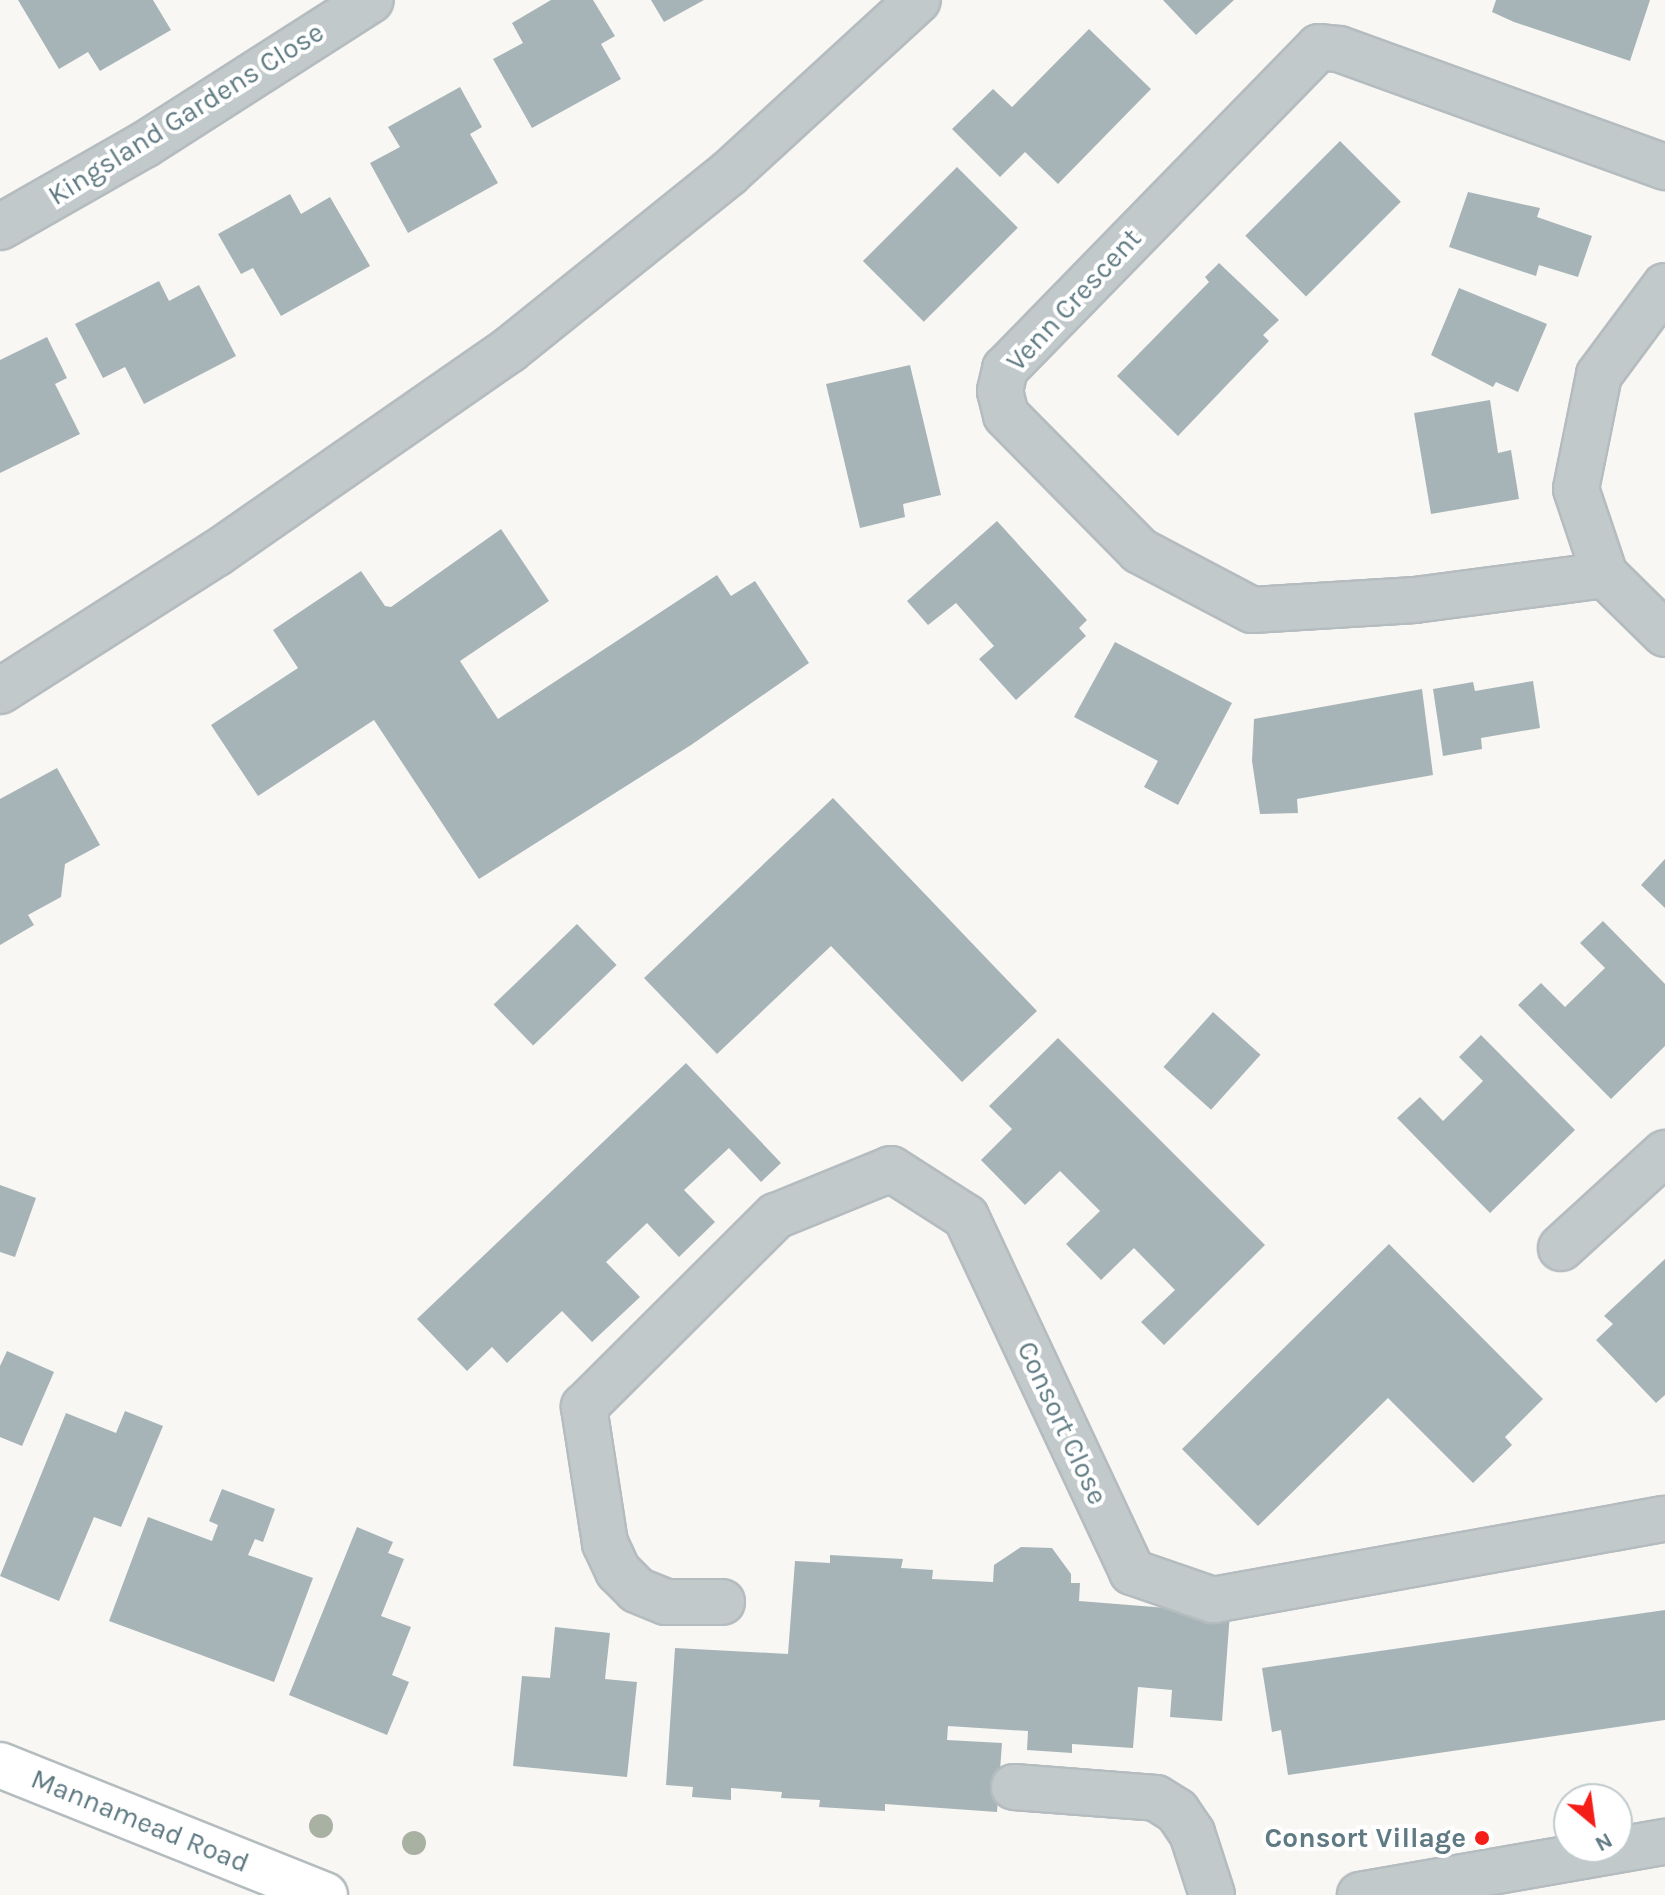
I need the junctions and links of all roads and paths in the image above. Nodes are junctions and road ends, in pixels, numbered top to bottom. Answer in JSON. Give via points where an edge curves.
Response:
{"nodes":[{"id":1,"x":371,"y":0,"type":"edge"},
{"id":2,"x":918,"y":0,"type":"edge"},
{"id":3,"x":1665,"y":167,"type":"edge"},
{"id":4,"x":0,"y":227,"type":"edge"},
{"id":5,"x":1665,"y":286,"type":"edge"},
{"id":6,"x":1605,"y":575,"type":"junction"},
{"id":7,"x":1665,"y":634,"type":"edge"},
{"id":8,"x":0,"y":691,"type":"edge"},
{"id":9,"x":1665,"y":1153,"type":"edge"},
{"id":10,"x":1561,"y":1248,"type":"dead end"},
{"id":11,"x":1665,"y":1519,"type":"edge"},
{"id":12,"x":722,"y":1602,"type":"dead end"},
{"id":13,"x":0,"y":1765,"type":"edge"},
{"id":14,"x":1014,"y":1787,"type":"dead end"},
{"id":15,"x":1665,"y":1842,"type":"edge"},
{"id":16,"x":325,"y":1895,"type":"edge"},
{"id":17,"x":1212,"y":1895,"type":"edge"},
{"id":18,"x":1360,"y":1895,"type":"edge"}],
"edges":[{"from":1,"to":4,"type":"street","name":"Kingsland Gardens Close","via":[[144,145]]},
{"from":2,"to":8,"type":"street","via":[[729,173],[509,350],[217,553]]},
{"from":3,"to":6,"type":"street","name":"Venn Crescent","via":[[1339,49],[1319,47],[1005,369],[1000,391],[1006,415],[1140,551],[1252,610],[1415,600]]},
{"from":5,"to":6,"type":"street","via":[[1599,375],[1576,489]]},
{"from":6,"to":7,"type":"street"},
{"from":9,"to":10,"type":"street"},
{"from":11,"to":12,"type":"street","name":"Consort Close","via":[[1213,1600],[1132,1572],[966,1217],[891,1169],[776,1216],[584,1407],[595,1451],[605,1543],[618,1571],[637,1590],[666,1602]]},
{"from":13,"to":16,"type":"main road","name":"Mannamead Road"},
{"from":14,"to":17,"type":"street","via":[[1156,1798],[1177,1811],[1192,1833]]},
{"from":15,"to":18,"type":"street"}]}
